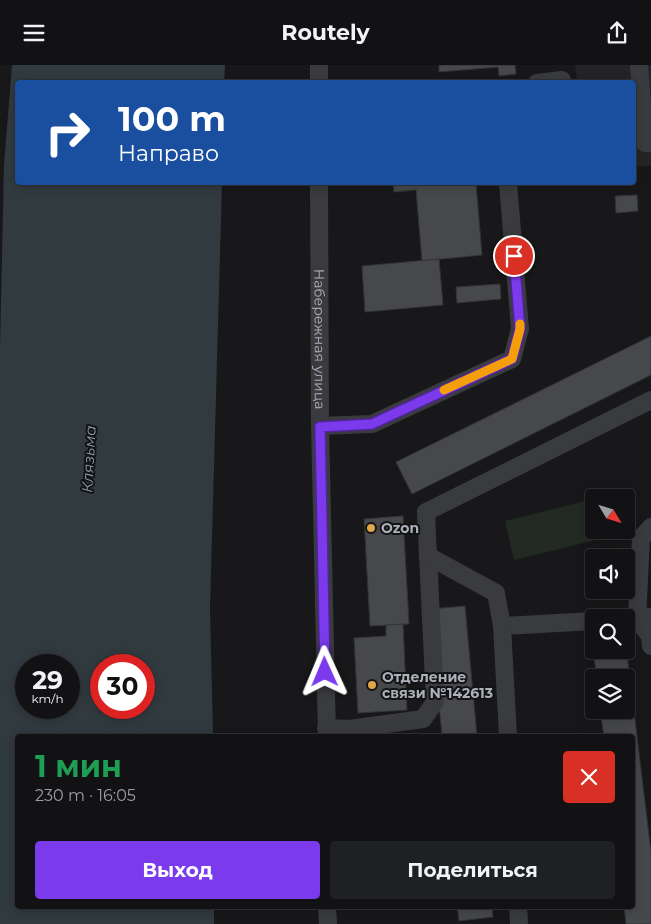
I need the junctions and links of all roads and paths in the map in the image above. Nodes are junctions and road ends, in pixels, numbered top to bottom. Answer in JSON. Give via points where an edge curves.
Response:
{"nodes":[{"id":1,"x":319,"y":65,"type":"edge"},
{"id":2,"x":639,"y":65,"type":"edge"},
{"id":3,"x":561,"y":76,"type":"edge"},
{"id":4,"x":318,"y":80,"type":"edge"},
{"id":5,"x":547,"y":80,"type":"edge"},
{"id":6,"x":651,"y":143,"type":"edge"},
{"id":7,"x":319,"y":185,"type":"edge"},
{"id":8,"x":508,"y":185,"type":"edge"},
{"id":9,"x":651,"y":400,"type":"edge"},
{"id":10,"x":320,"y":427,"type":"junction"},
{"id":11,"x":651,"y":527,"type":"edge"},
{"id":12,"x":428,"y":556,"type":"junction"},
{"id":13,"x":638,"y":619,"type":"edge"},
{"id":14,"x":585,"y":621,"type":"edge"},
{"id":15,"x":502,"y":626,"type":"junction"},
{"id":16,"x":651,"y":646,"type":"edge"},
{"id":17,"x":326,"y":732,"type":"edge"},
{"id":18,"x":508,"y":734,"type":"edge"},
{"id":19,"x":327,"y":909,"type":"edge"},
{"id":20,"x":518,"y":909,"type":"edge"},
{"id":21,"x":328,"y":924,"type":"edge"},
{"id":22,"x":519,"y":924,"type":"edge"}],
"edges":[{"from":1,"to":4,"type":"street"},
{"from":2,"to":6,"type":"street","via":[[645,143]]},
{"from":3,"to":5,"type":"street"},
{"from":7,"to":10,"type":"street","name":"Набережная улица"},
{"from":8,"to":10,"type":"street","via":[[520,329],[512,359],[372,424]]},
{"from":9,"to":12,"type":"street","via":[[426,512]]},
{"from":10,"to":17,"type":"street","name":"Набережная улица"},
{"from":11,"to":13,"type":"street","via":[[641,538]]},
{"from":12,"to":15,"type":"street","via":[[496,593]]},
{"from":12,"to":17,"type":"street","via":[[435,703],[423,719]]},
{"from":13,"to":16,"type":"street","via":[[650,636]]},
{"from":14,"to":15,"type":"street"},
{"from":15,"to":18,"type":"street"},
{"from":19,"to":21,"type":"street"},
{"from":20,"to":22,"type":"street"}]}
